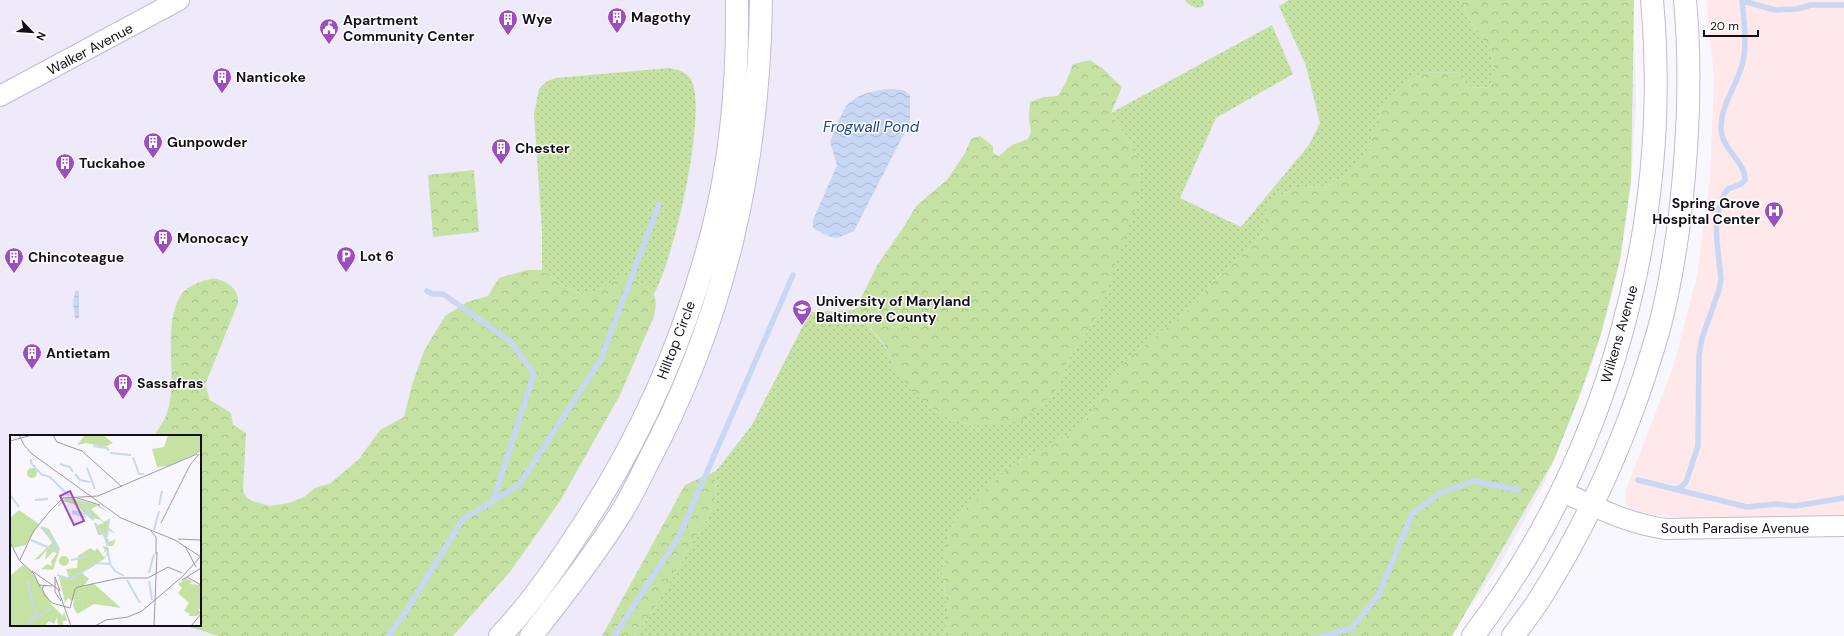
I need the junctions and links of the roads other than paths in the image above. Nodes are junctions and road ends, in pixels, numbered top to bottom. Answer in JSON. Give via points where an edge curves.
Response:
{"nodes":[{"id":1,"x":179,"y":0,"type":"edge"},
{"id":2,"x":737,"y":0,"type":"edge"},
{"id":3,"x":761,"y":0,"type":"edge"},
{"id":4,"x":1652,"y":0,"type":"edge"},
{"id":5,"x":1685,"y":0,"type":"edge"},
{"id":6,"x":0,"y":96,"type":"edge"},
{"id":7,"x":1561,"y":491,"type":"junction"},
{"id":8,"x":1592,"y":505,"type":"junction"},
{"id":9,"x":1844,"y":526,"type":"edge"},
{"id":10,"x":500,"y":636,"type":"edge"},
{"id":11,"x":531,"y":636,"type":"edge"},
{"id":12,"x":1473,"y":636,"type":"edge"},
{"id":13,"x":1513,"y":636,"type":"edge"}],
"edges":[{"from":1,"to":6,"type":"street","name":"Walker Avenue"},
{"from":2,"to":10,"type":"street","name":"Hilltop Circle","via":[[735,81],[727,155],[713,228],[693,296],[668,365],[640,429],[600,501],[553,571]]},
{"from":3,"to":11,"type":"street","name":"Hilltop Circle","via":[[750,159],[736,232],[716,305],[691,373],[661,438],[622,512],[573,584]]},
{"from":4,"to":7,"type":"street","name":"Wilkens Avenue","via":[[1656,105],[1650,185],[1640,254],[1625,322],[1608,378],[1585,439]]},
{"from":5,"to":8,"type":"street","via":[[1689,106],[1674,262],[1658,331],[1640,389]]},
{"from":7,"to":8,"type":"street","name":"South Paradise Avenue"},
{"from":7,"to":12,"type":"street","name":"Wilkens Avenue","via":[[1514,577]]},
{"from":8,"to":9,"type":"street","name":"South Paradise Avenue","via":[[1629,521],[1666,529]]},
{"from":8,"to":13,"type":"street","via":[[1544,592]]}]}
